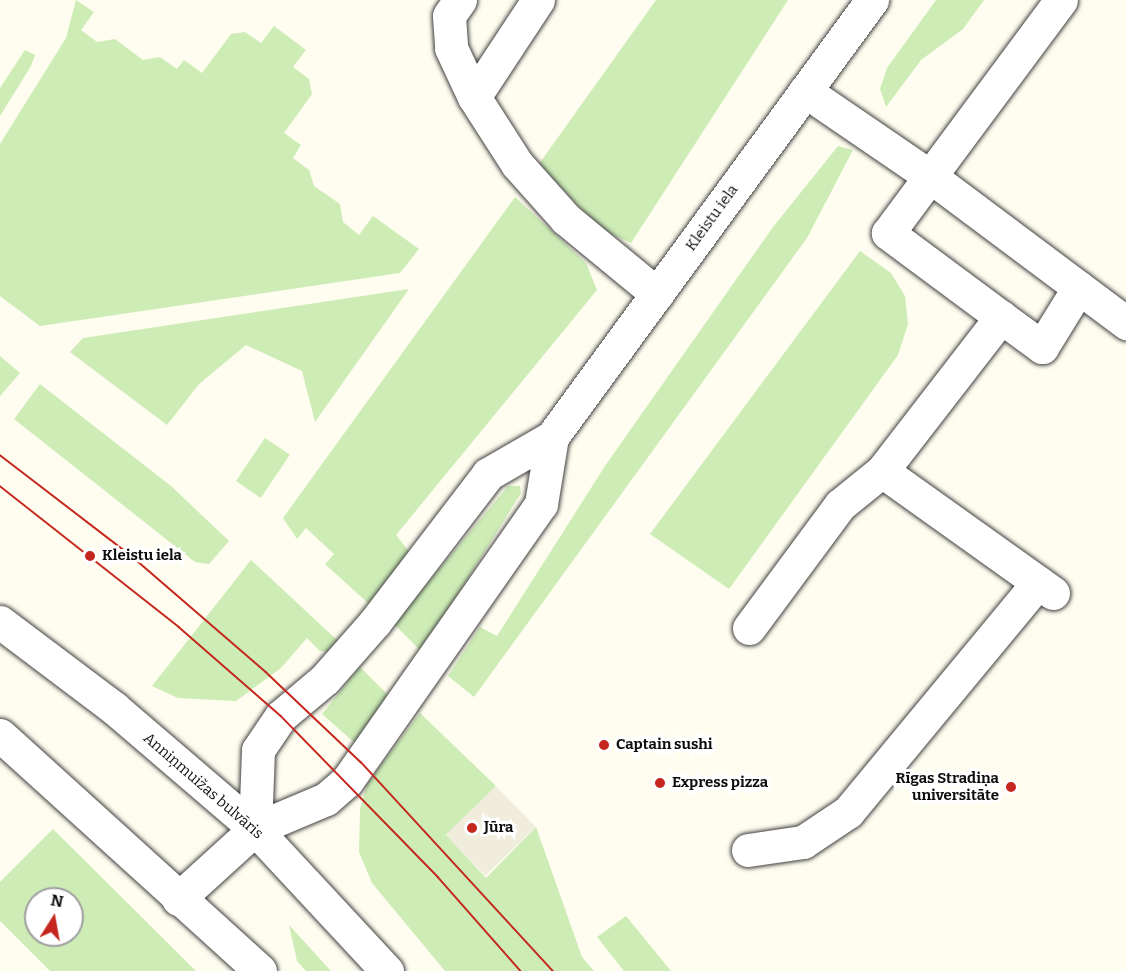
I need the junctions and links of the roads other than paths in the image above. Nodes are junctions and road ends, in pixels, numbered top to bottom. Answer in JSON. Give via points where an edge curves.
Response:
{"nodes":[{"id":1,"x":460,"y":0,"type":"edge"},
{"id":2,"x":538,"y":0,"type":"edge"},
{"id":3,"x":872,"y":0,"type":"edge"},
{"id":4,"x":1061,"y":0,"type":"edge"},
{"id":5,"x":805,"y":91,"type":"junction"},
{"id":6,"x":474,"y":97,"type":"junction"},
{"id":7,"x":931,"y":177,"type":"junction"},
{"id":8,"x":1079,"y":286,"type":"junction"},
{"id":9,"x":657,"y":294,"type":"junction"},
{"id":10,"x":1001,"y":316,"type":"junction"},
{"id":11,"x":1126,"y":323,"type":"edge"},
{"id":12,"x":552,"y":437,"type":"junction"},
{"id":13,"x":882,"y":471,"type":"junction"},
{"id":14,"x":0,"y":622,"type":"edge"},
{"id":15,"x":749,"y":628,"type":"dead end"},
{"id":16,"x":0,"y":735,"type":"edge"},
{"id":17,"x":255,"y":829,"type":"junction"},
{"id":18,"x":748,"y":850,"type":"dead end"},
{"id":19,"x":178,"y":899,"type":"junction"},
{"id":20,"x":260,"y":971,"type":"edge"},
{"id":21,"x":387,"y":971,"type":"edge"}],
"edges":[{"from":1,"to":6,"type":"street","via":[[449,16],[451,48]]},
{"from":2,"to":6,"type":"street"},
{"from":3,"to":5,"type":"street","name":"Kleistu iela"},
{"from":4,"to":7,"type":"street"},
{"from":5,"to":7,"type":"street"},
{"from":5,"to":9,"type":"street","name":"Kleistu iela"},
{"from":6,"to":9,"type":"street","via":[[518,164],[566,219]]},
{"from":7,"to":8,"type":"street"},
{"from":7,"to":10,"type":"street","via":[[888,233]]},
{"from":8,"to":10,"type":"street","via":[[1042,347]]},
{"from":8,"to":11,"type":"street"},
{"from":9,"to":12,"type":"street","name":"Kleistu iela"},
{"from":10,"to":13,"type":"street"},
{"from":12,"to":17,"type":"street","name":"Kleistu iela","via":[[541,504],[347,782],[326,799]]},
{"from":12,"to":17,"type":"street","name":"Kleistu iela","via":[[488,474],[375,622],[325,679],[281,717],[258,750]]},
{"from":13,"to":15,"type":"street","via":[[840,505]]},
{"from":13,"to":18,"type":"street","via":[[1045,587],[848,812],[802,842]]},
{"from":14,"to":17,"type":"street","name":"Anniņmuižas bulvāris","via":[[114,708]]},
{"from":16,"to":19,"type":"street"},
{"from":17,"to":19,"type":"street","name":"Kleistu iela"},
{"from":17,"to":21,"type":"street","name":"Anniņmuižas bulvāris"},
{"from":19,"to":20,"type":"street"}]}
